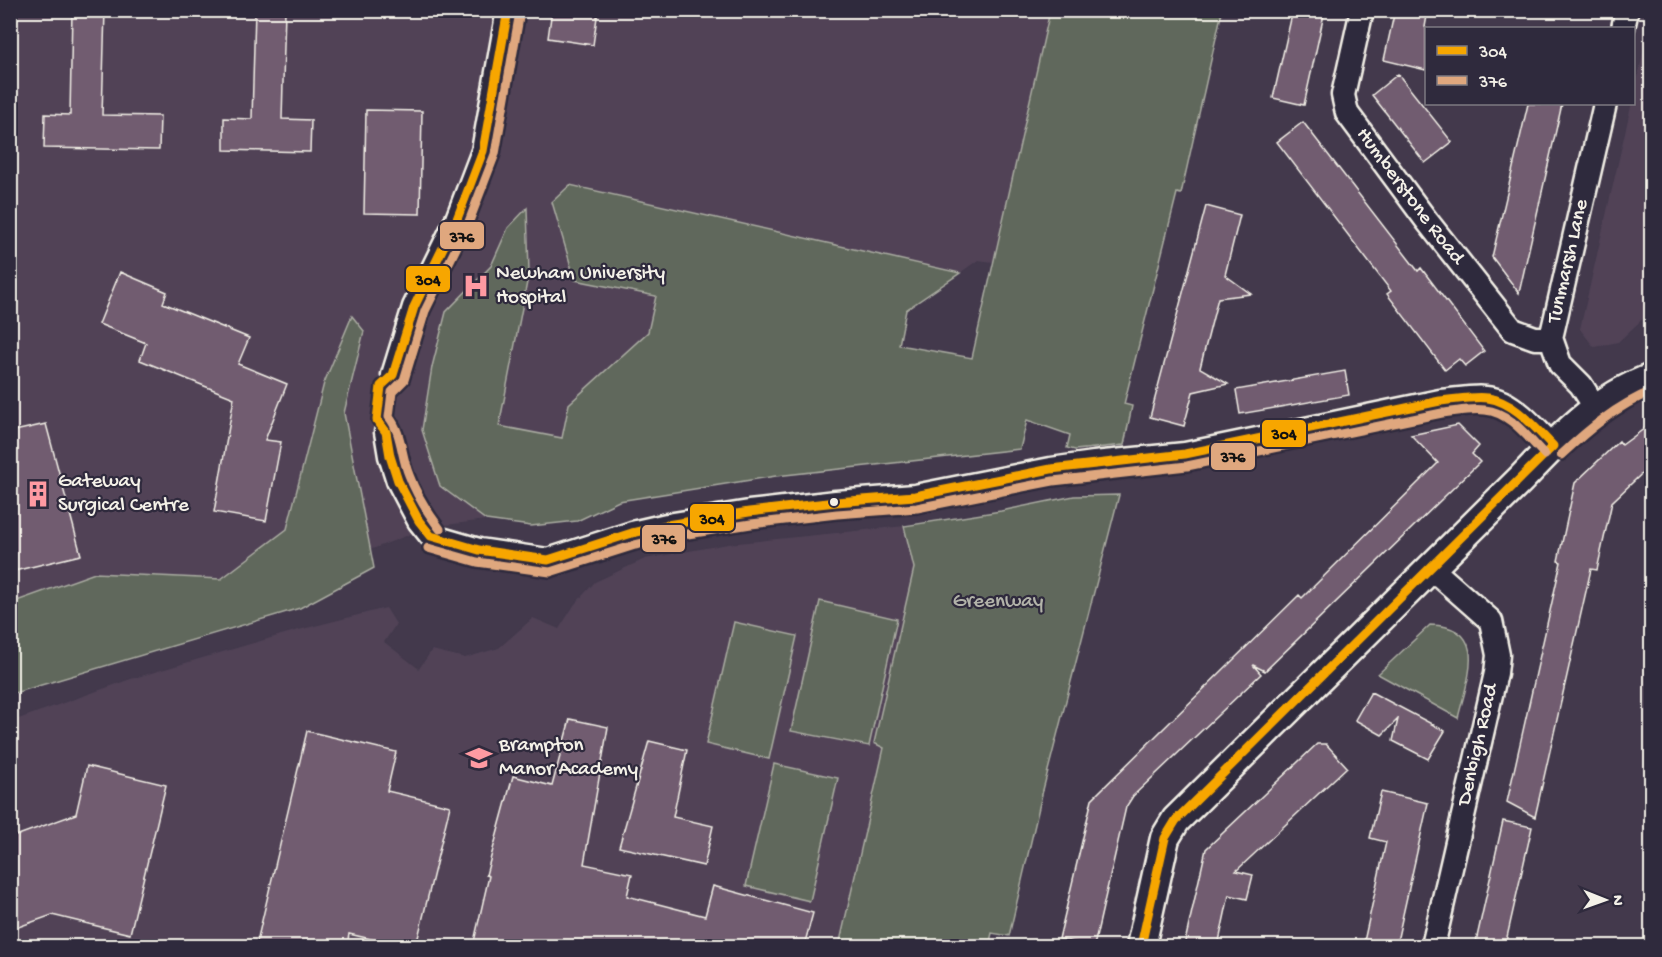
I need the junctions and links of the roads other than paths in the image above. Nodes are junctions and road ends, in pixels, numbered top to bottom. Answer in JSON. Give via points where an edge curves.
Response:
{"nodes":[{"id":1,"x":508,"y":10,"type":"edge"},
{"id":2,"x":1362,"y":10,"type":"edge"},
{"id":3,"x":1627,"y":10,"type":"edge"},
{"id":4,"x":1623,"y":27,"type":"edge"},
{"id":5,"x":1605,"y":105,"type":"edge"},
{"id":6,"x":1551,"y":338,"type":"junction"},
{"id":7,"x":393,"y":375,"type":"dead end"},
{"id":8,"x":1652,"y":378,"type":"edge"},
{"id":9,"x":1595,"y":407,"type":"junction"},
{"id":10,"x":386,"y":432,"type":"dead end"},
{"id":11,"x":1553,"y":446,"type":"junction"},
{"id":12,"x":1431,"y":568,"type":"junction"},
{"id":13,"x":1141,"y":946,"type":"edge"},
{"id":14,"x":1433,"y":946,"type":"edge"}],
"edges":[{"from":1,"to":7,"type":"street","via":[[483,150],[457,219],[414,307]]},
{"from":2,"to":6,"type":"street","name":"Humberstone Road","via":[[1343,95],[1347,113],[1513,330],[1535,338]]},
{"from":3,"to":4,"type":"street"},
{"from":5,"to":6,"type":"street","name":"Tunmarsh Lane"},
{"from":6,"to":9,"type":"street","name":"Tunmarsh Lane","via":[[1560,364],[1581,385]]},
{"from":8,"to":9,"type":"street","via":[[1631,385]]},
{"from":9,"to":11,"type":"street"},
{"from":10,"to":11,"type":"street","via":[[398,481],[431,536],[479,550],[548,560],[668,525],[803,506],[915,496],[1073,466],[1185,454],[1440,401],[1500,401],[1525,418]]},
{"from":11,"to":12,"type":"street"},
{"from":12,"to":13,"type":"street","via":[[1176,820],[1165,838]]},
{"from":12,"to":14,"type":"street","name":"Denbigh Road","via":[[1491,621],[1498,655]]}]}
